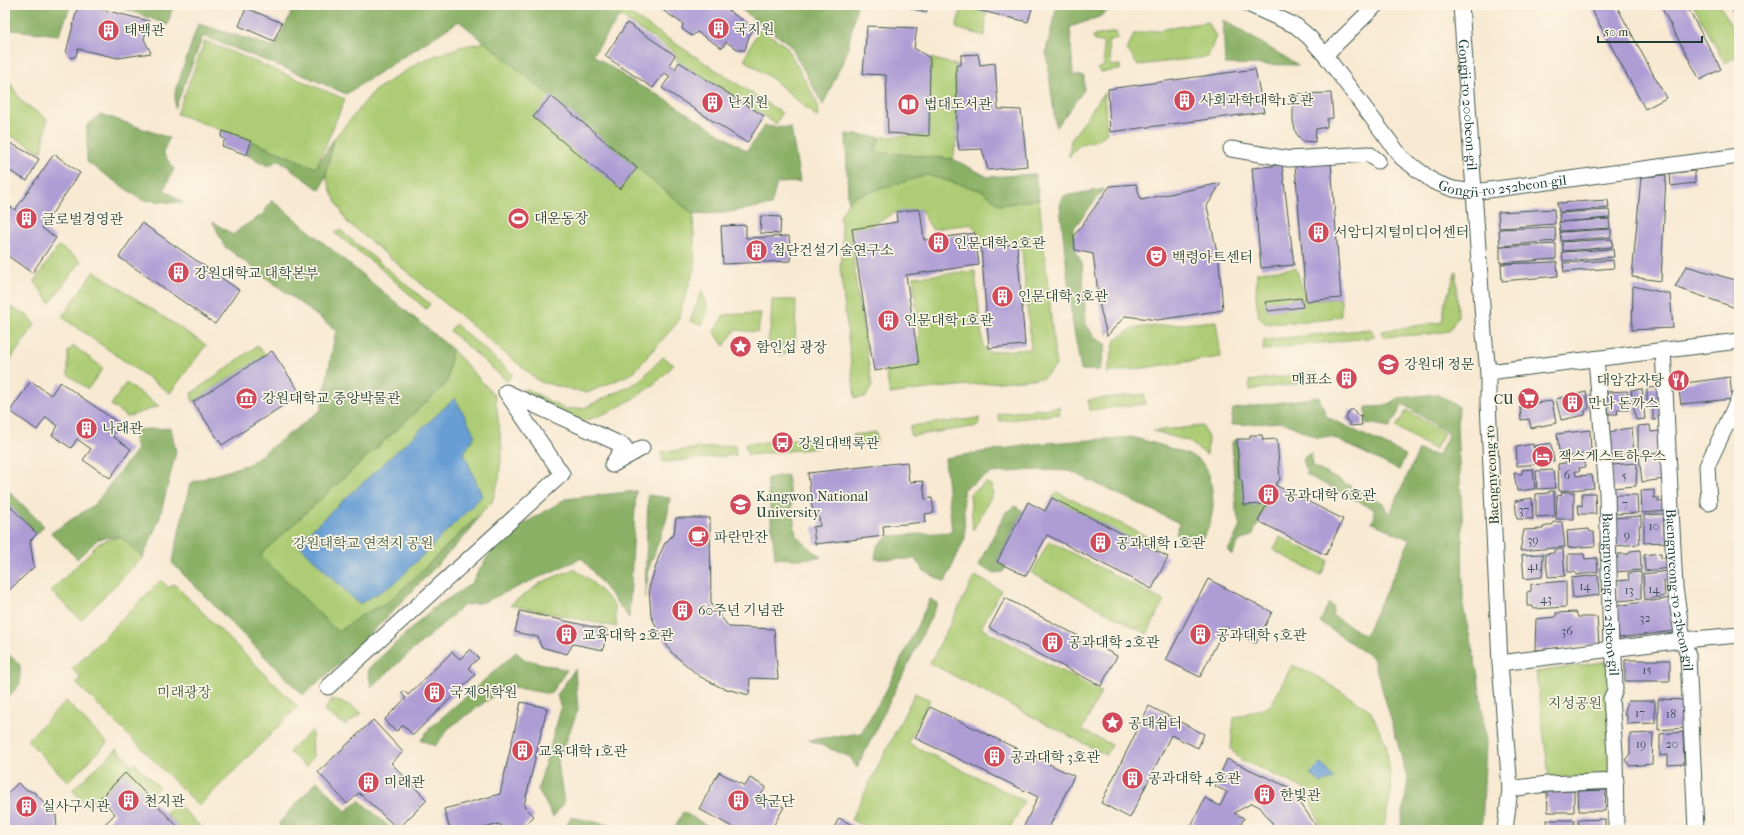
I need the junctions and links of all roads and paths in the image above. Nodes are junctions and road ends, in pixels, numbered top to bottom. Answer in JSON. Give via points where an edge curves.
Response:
{"nodes":[{"id":1,"x":1250,"y":5,"type":"edge"},
{"id":2,"x":1376,"y":5,"type":"edge"},
{"id":3,"x":1461,"y":5,"type":"edge"},
{"id":4,"x":1325,"y":55,"type":"junction"},
{"id":5,"x":1231,"y":149,"type":"dead end"},
{"id":6,"x":1739,"y":156,"type":"edge"},
{"id":7,"x":1378,"y":162,"type":"dead end"},
{"id":8,"x":1474,"y":192,"type":"junction"},
{"id":9,"x":1739,"y":341,"type":"edge"},
{"id":10,"x":1664,"y":350,"type":"junction"},
{"id":11,"x":1596,"y":359,"type":"junction"},
{"id":12,"x":1488,"y":372,"type":"junction"},
{"id":13,"x":1739,"y":398,"type":"edge"},
{"id":14,"x":642,"y":448,"type":"dead end"},
{"id":15,"x":1709,"y":503,"type":"dead end"},
{"id":16,"x":1739,"y":635,"type":"edge"},
{"id":17,"x":1683,"y":640,"type":"junction"},
{"id":18,"x":1611,"y":650,"type":"junction"},
{"id":19,"x":1500,"y":663,"type":"junction"},
{"id":20,"x":328,"y":687,"type":"dead end"},
{"id":21,"x":1616,"y":781,"type":"junction"},
{"id":22,"x":1510,"y":789,"type":"junction"},
{"id":23,"x":1505,"y":830,"type":"edge"},
{"id":24,"x":1616,"y":830,"type":"edge"},
{"id":25,"x":1696,"y":830,"type":"edge"}],
"edges":[{"from":1,"to":4,"type":"street","name":"Gongji-ro 252beon-gil","via":[[1296,26]]},
{"from":2,"to":4,"type":"street"},
{"from":3,"to":8,"type":"street","name":"Gongji-ro 200beon-gil"},
{"from":4,"to":8,"type":"street","name":"Gongji-ro 252beon-gil","via":[[1402,158],[1434,182],[1453,189]]},
{"from":5,"to":7,"type":"street","via":[[1289,159],[1369,154]]},
{"from":6,"to":8,"type":"street","name":"Gongji-ro 252beon-gil"},
{"from":8,"to":12,"type":"street","name":"Gongji-ro 200beon-gil"},
{"from":9,"to":10,"type":"street"},
{"from":10,"to":11,"type":"street"},
{"from":10,"to":17,"type":"street","name":"Baengnyeong-ro 23beon-gil","via":[[1676,588]]},
{"from":11,"to":12,"type":"street"},
{"from":11,"to":18,"type":"street","name":"Baengnyeong-ro 25beon-gil","via":[[1607,493]]},
{"from":12,"to":19,"type":"street","name":"Baengnyeong-ro"},
{"from":13,"to":15,"type":"street","via":[[1707,466]]},
{"from":14,"to":20,"type":"street","via":[[612,465],[624,446],[506,392],[562,474]]},
{"from":16,"to":17,"type":"street"},
{"from":17,"to":18,"type":"street"},
{"from":17,"to":25,"type":"street","name":"Baengnyeong-ro 23beon-gil","via":[[1688,655]]},
{"from":18,"to":19,"type":"street"},
{"from":18,"to":21,"type":"street","name":"Baengnyeong-ro 25beon-gil","via":[[1614,657],[1615,690],[1611,699]]},
{"from":19,"to":22,"type":"street","name":"Baengnyeong-ro"},
{"from":21,"to":22,"type":"street","via":[[1547,784]]},
{"from":21,"to":24,"type":"street","name":"Baengnyeong-ro 25beon-gil"},
{"from":22,"to":23,"type":"street","name":"Baengnyeong-ro"}]}
